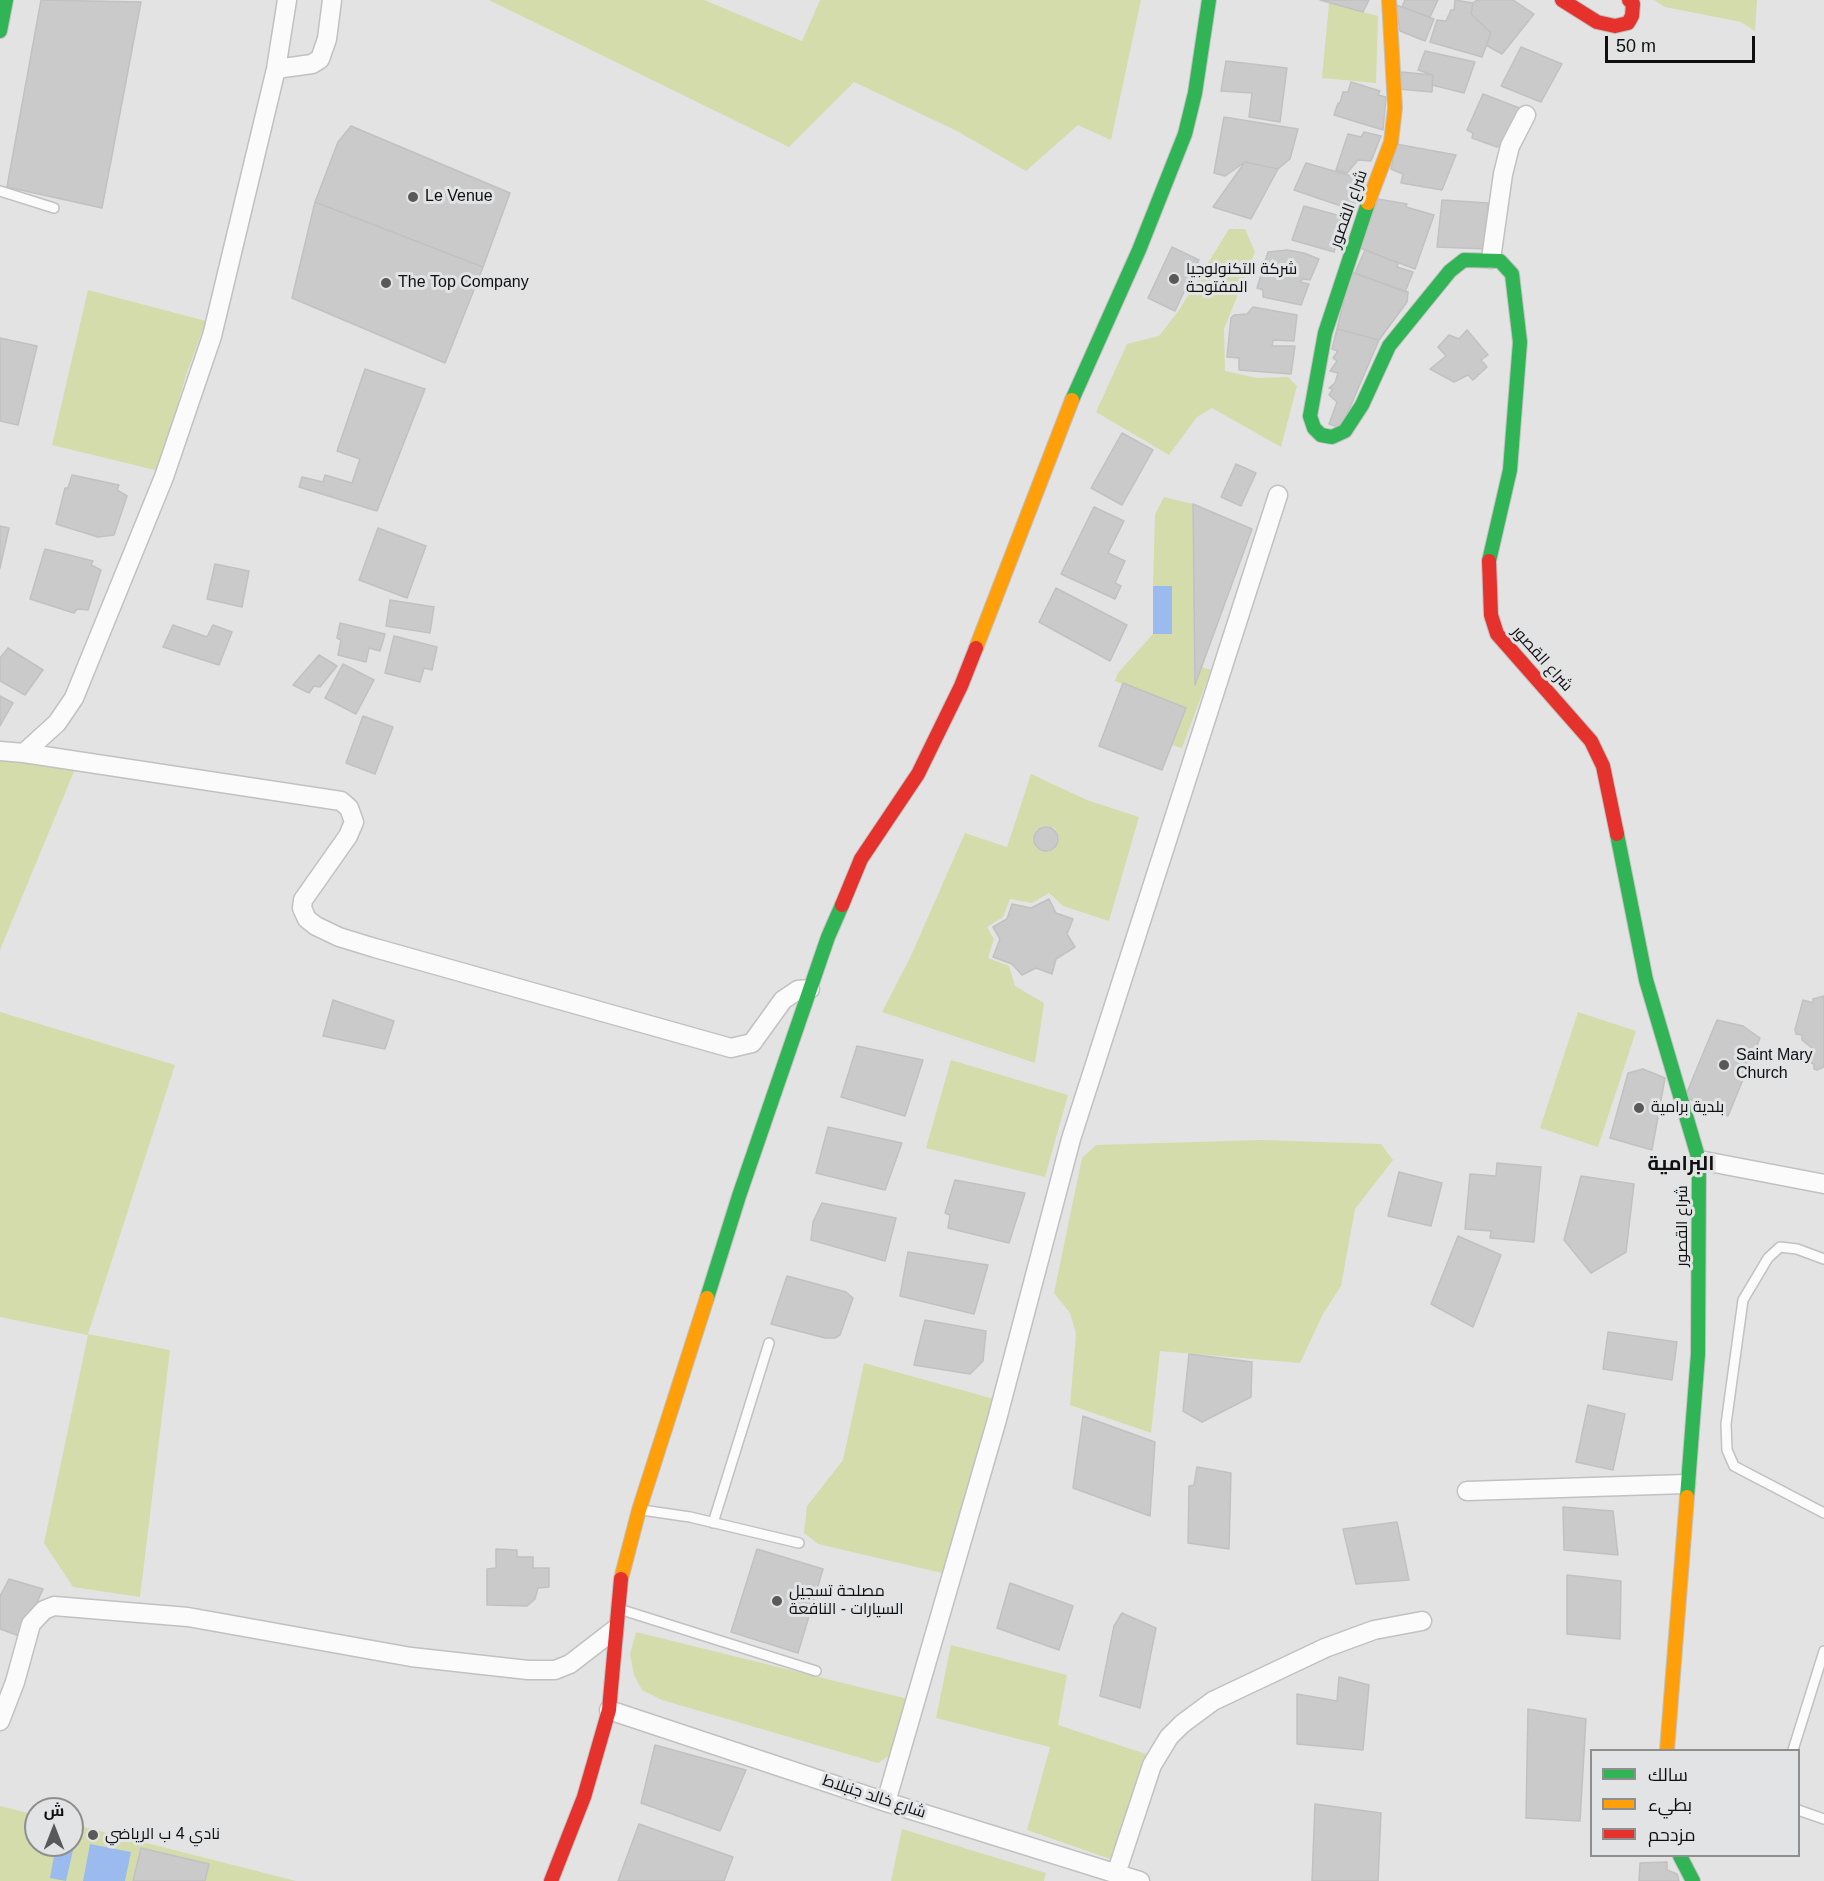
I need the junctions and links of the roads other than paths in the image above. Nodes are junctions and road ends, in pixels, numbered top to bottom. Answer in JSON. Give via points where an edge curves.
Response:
{"nodes":[{"id":1,"x":6,"y":0,"type":"edge"},
{"id":2,"x":287,"y":0,"type":"edge"},
{"id":3,"x":332,"y":0,"type":"edge"},
{"id":4,"x":1209,"y":0,"type":"edge"},
{"id":5,"x":1389,"y":0,"type":"edge"},
{"id":6,"x":1562,"y":0,"type":"edge"},
{"id":7,"x":1629,"y":0,"type":"edge"},
{"id":8,"x":0,"y":31,"type":"edge"},
{"id":9,"x":276,"y":69,"type":"junction"},
{"id":10,"x":1526,"y":115,"type":"dead end"},
{"id":11,"x":0,"y":191,"type":"edge"},
{"id":12,"x":54,"y":208,"type":"dead end"},
{"id":13,"x":1491,"y":259,"type":"junction"},
{"id":14,"x":1278,"y":495,"type":"dead end"},
{"id":15,"x":0,"y":751,"type":"edge"},
{"id":16,"x":24,"y":753,"type":"junction"},
{"id":17,"x":810,"y":989,"type":"junction"},
{"id":18,"x":1699,"y":1160,"type":"junction"},
{"id":19,"x":1824,"y":1184,"type":"edge"},
{"id":20,"x":1824,"y":1259,"type":"edge"},
{"id":21,"x":769,"y":1343,"type":"dead end"},
{"id":22,"x":1686,"y":1484,"type":"junction"},
{"id":23,"x":1467,"y":1491,"type":"dead end"},
{"id":24,"x":639,"y":1510,"type":"junction"},
{"id":25,"x":1824,"y":1513,"type":"edge"},
{"id":26,"x":713,"y":1523,"type":"junction"},
{"id":27,"x":799,"y":1543,"type":"dead end"},
{"id":28,"x":617,"y":1608,"type":"junction"},
{"id":29,"x":1422,"y":1621,"type":"dead end"},
{"id":30,"x":614,"y":1630,"type":"junction"},
{"id":31,"x":1824,"y":1651,"type":"edge"},
{"id":32,"x":816,"y":1671,"type":"dead end"},
{"id":33,"x":609,"y":1710,"type":"junction"},
{"id":34,"x":0,"y":1721,"type":"edge"},
{"id":35,"x":1667,"y":1749,"type":"edge"},
{"id":36,"x":1793,"y":1749,"type":"edge"},
{"id":37,"x":886,"y":1802,"type":"junction"},
{"id":38,"x":1800,"y":1811,"type":"edge"},
{"id":39,"x":1824,"y":1819,"type":"edge"},
{"id":40,"x":1681,"y":1857,"type":"edge"},
{"id":41,"x":1116,"y":1874,"type":"junction"},
{"id":42,"x":551,"y":1881,"type":"edge"},
{"id":43,"x":1140,"y":1881,"type":"edge"},
{"id":44,"x":1693,"y":1881,"type":"edge"}],
"edges":[{"from":1,"to":8,"type":"main road"},
{"from":2,"to":9,"type":"street"},
{"from":3,"to":9,"type":"street","via":[[320,59],[312,64]]},
{"from":4,"to":17,"type":"main road","via":[[1185,134],[1060,426],[961,686],[918,774],[861,859]]},
{"from":5,"to":13,"type":"main road","name":"شراع القصور","via":[[1395,108],[1391,142],[1325,333],[1310,416],[1317,432],[1332,437],[1352,424],[1389,346],[1450,271],[1464,260]]},
{"from":6,"to":7,"type":"main road","via":[[1597,22],[1615,26],[1628,23],[1632,16],[1633,4]]},
{"from":9,"to":16,"type":"street","via":[[212,336],[164,477],[74,698],[57,723]]},
{"from":10,"to":13,"type":"street","via":[[1510,146],[1503,174]]},
{"from":11,"to":12,"type":"lane"},
{"from":13,"to":18,"type":"main road","name":"شراع القصور","via":[[1500,261],[1512,274],[1520,342],[1510,470],[1489,554],[1491,615],[1504,646],[1578,726],[1603,766],[1646,980]]},
{"from":14,"to":37,"type":"street","via":[[1071,1139],[996,1422]]},
{"from":15,"to":16,"type":"street"},
{"from":16,"to":17,"type":"street","via":[[341,801],[349,808],[354,822],[303,900],[302,908],[307,920],[316,926],[366,946],[731,1048],[752,1043],[783,1000],[798,990]]},
{"from":17,"to":24,"type":"main road"},
{"from":18,"to":19,"type":"street"},
{"from":18,"to":22,"type":"main road","name":"شراع القصور","via":[[1698,1354]]},
{"from":20,"to":25,"type":"lane","via":[[1780,1247],[1768,1258],[1743,1300],[1726,1424],[1727,1450],[1734,1466]]},
{"from":21,"to":26,"type":"lane"},
{"from":22,"to":23,"type":"street"},
{"from":22,"to":35,"type":"main road","name":"شراع القصور"},
{"from":24,"to":26,"type":"lane"},
{"from":24,"to":28,"type":"main road"},
{"from":26,"to":27,"type":"lane"},
{"from":28,"to":30,"type":"main road"},
{"from":28,"to":32,"type":"lane"},
{"from":29,"to":41,"type":"street","via":[[1374,1630],[1325,1648],[1213,1701],[1182,1724],[1152,1765]]},
{"from":30,"to":33,"type":"main road"},
{"from":30,"to":34,"type":"street","via":[[570,1664],[555,1670],[528,1670],[387,1654],[188,1617],[54,1606],[44,1610],[31,1624]]},
{"from":31,"to":36,"type":"lane"},
{"from":33,"to":37,"type":"street","name":"شارع خالد جنبلاط"},
{"from":33,"to":42,"type":"main road","via":[[584,1797]]},
{"from":37,"to":41,"type":"street","name":"شارع خالد جنبلاط"},
{"from":38,"to":39,"type":"lane"},
{"from":40,"to":44,"type":"main road"},
{"from":41,"to":43,"type":"street","name":"شارع خالد جنبلاط"}]}
